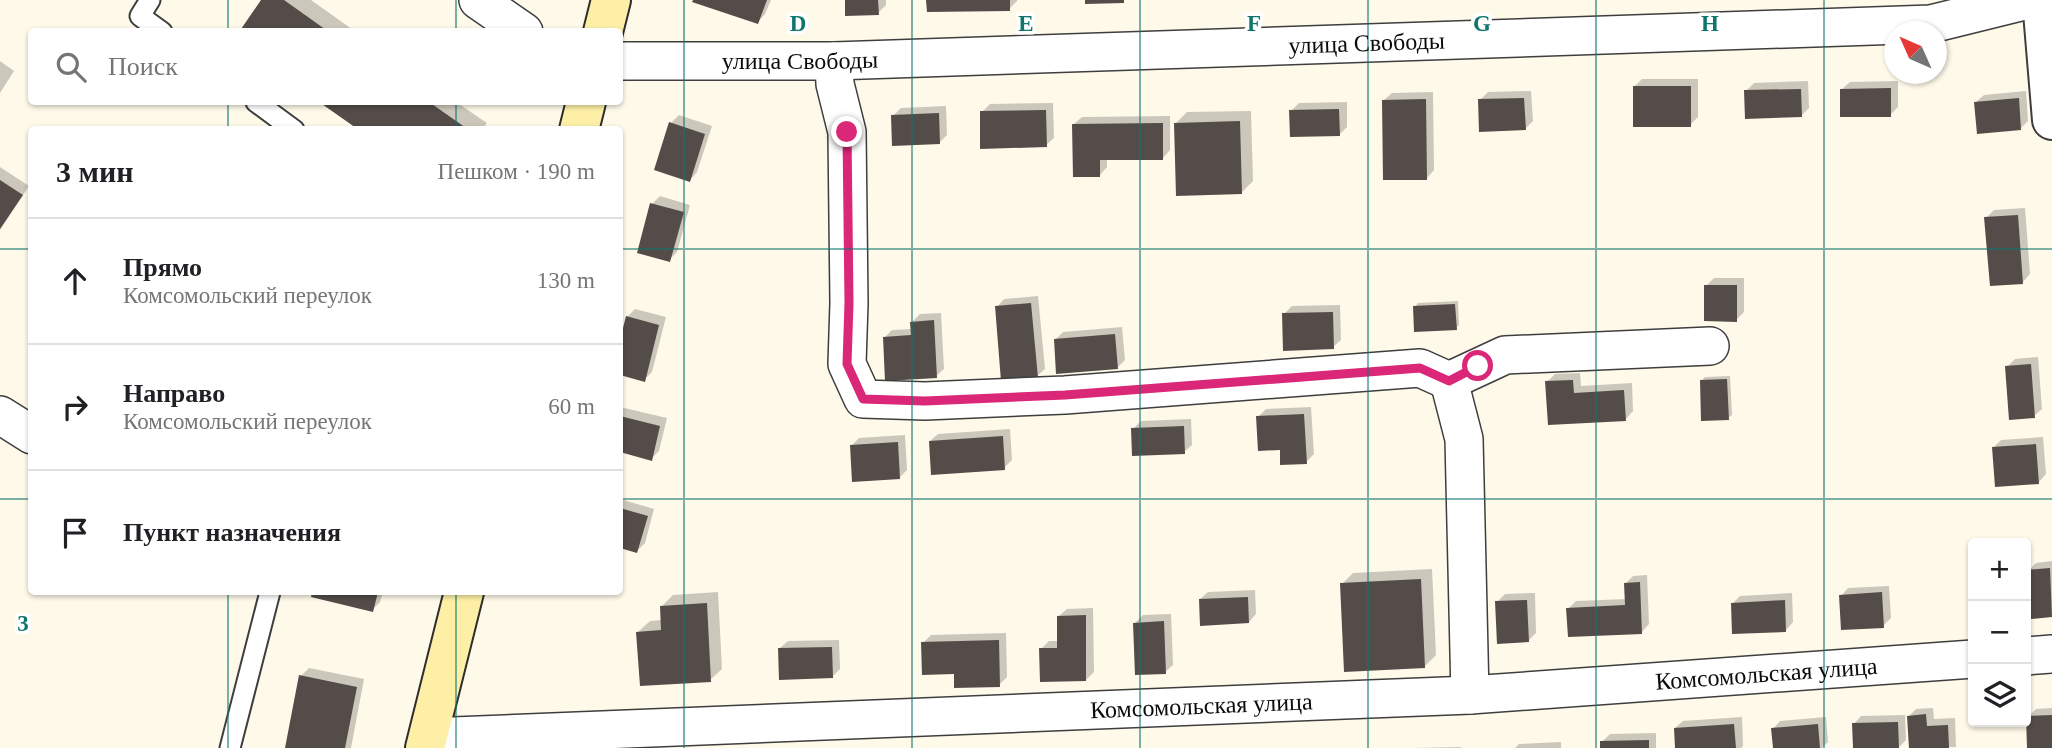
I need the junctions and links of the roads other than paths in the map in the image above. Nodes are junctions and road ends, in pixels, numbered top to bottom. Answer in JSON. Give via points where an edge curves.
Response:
{"nodes":[{"id":1,"x":150,"y":0,"type":"edge"},
{"id":2,"x":478,"y":0,"type":"edge"},
{"id":3,"x":611,"y":0,"type":"edge"},
{"id":4,"x":2028,"y":0,"type":"edge"},
{"id":5,"x":2042,"y":0,"type":"edge"},
{"id":6,"x":156,"y":28,"type":"edge"},
{"id":7,"x":518,"y":28,"type":"edge"},
{"id":8,"x":604,"y":28,"type":"edge"},
{"id":9,"x":623,"y":61,"type":"edge"},
{"id":10,"x":834,"y":61,"type":"junction"},
{"id":11,"x":260,"y":105,"type":"edge"},
{"id":12,"x":585,"y":105,"type":"edge"},
{"id":13,"x":2052,"y":120,"type":"edge"},
{"id":14,"x":289,"y":126,"type":"edge"},
{"id":15,"x":580,"y":126,"type":"edge"},
{"id":16,"x":1710,"y":346,"type":"dead end"},
{"id":17,"x":1449,"y":381,"type":"junction"},
{"id":18,"x":0,"y":415,"type":"edge"},
{"id":19,"x":28,"y":432,"type":"edge"},
{"id":20,"x":269,"y":595,"type":"edge"},
{"id":21,"x":463,"y":595,"type":"edge"},
{"id":22,"x":2052,"y":654,"type":"edge"},
{"id":23,"x":2031,"y":656,"type":"edge"},
{"id":24,"x":1968,"y":659,"type":"edge"},
{"id":25,"x":1470,"y":695,"type":"junction"},
{"id":26,"x":426,"y":742,"type":"edge"},
{"id":27,"x":230,"y":748,"type":"edge"}],
"edges":[{"from":1,"to":6,"type":"lane","via":[[140,16]]},
{"from":2,"to":7,"type":"street"},
{"from":3,"to":8,"type":"main road"},
{"from":4,"to":10,"type":"street","name":"улица Свободы","via":[[1931,24]]},
{"from":5,"to":13,"type":"street"},
{"from":9,"to":10,"type":"street","name":"улица Свободы"},
{"from":10,"to":17,"type":"street","via":[[847,132],[847,364],[863,399],[1065,395],[1420,368]]},
{"from":11,"to":14,"type":"lane"},
{"from":12,"to":15,"type":"main road"},
{"from":16,"to":17,"type":"street","via":[[1505,355]]},
{"from":17,"to":25,"type":"street","via":[[1464,439]]},
{"from":18,"to":19,"type":"street"},
{"from":20,"to":27,"type":"lane"},
{"from":21,"to":26,"type":"main road"},
{"from":22,"to":23,"type":"street"},
{"from":24,"to":25,"type":"street","name":"Комсомольская улица"},
{"from":25,"to":26,"type":"street","name":"Комсомольская улица"}]}
